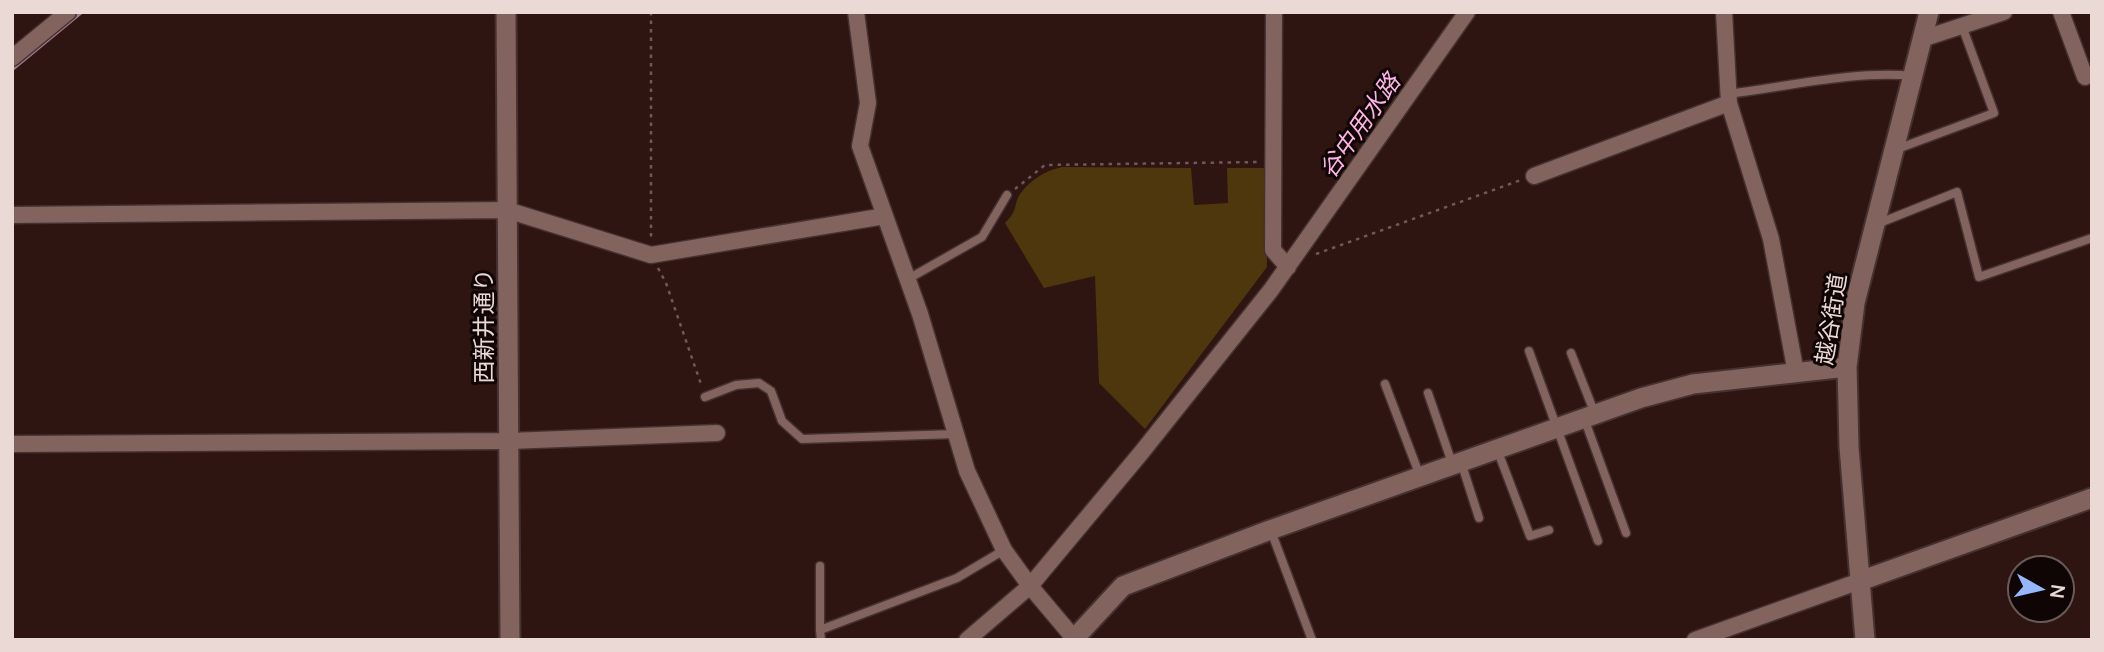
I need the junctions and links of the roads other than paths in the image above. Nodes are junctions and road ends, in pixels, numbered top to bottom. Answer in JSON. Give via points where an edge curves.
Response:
{"nodes":[{"id":1,"x":68,"y":12,"type":"edge"},
{"id":2,"x":506,"y":12,"type":"edge"},
{"id":3,"x":856,"y":12,"type":"edge"},
{"id":4,"x":1273,"y":12,"type":"edge"},
{"id":5,"x":1467,"y":12,"type":"edge"},
{"id":6,"x":1724,"y":12,"type":"edge"},
{"id":7,"x":1929,"y":12,"type":"edge"},
{"id":8,"x":2004,"y":12,"type":"edge"},
{"id":9,"x":2061,"y":12,"type":"edge"},
{"id":10,"x":1962,"y":26,"type":"junction"},
{"id":11,"x":1922,"y":39,"type":"junction"},
{"id":12,"x":12,"y":58,"type":"edge"},
{"id":13,"x":1913,"y":76,"type":"junction"},
{"id":14,"x":2085,"y":77,"type":"dead end"},
{"id":15,"x":1728,"y":99,"type":"junction"},
{"id":16,"x":1893,"y":150,"type":"junction"},
{"id":17,"x":1534,"y":176,"type":"road end"},
{"id":18,"x":1007,"y":195,"type":"road end"},
{"id":19,"x":508,"y":210,"type":"junction"},
{"id":20,"x":12,"y":215,"type":"edge"},
{"id":21,"x":885,"y":216,"type":"junction"},
{"id":22,"x":1874,"y":226,"type":"junction"},
{"id":23,"x":2092,"y":238,"type":"edge"},
{"id":24,"x":1288,"y":267,"type":"junction"},
{"id":25,"x":908,"y":279,"type":"junction"},
{"id":26,"x":1529,"y":351,"type":"dead end"},
{"id":27,"x":1571,"y":353,"type":"dead end"},
{"id":28,"x":1847,"y":367,"type":"junction"},
{"id":29,"x":1796,"y":373,"type":"junction"},
{"id":30,"x":1385,"y":384,"type":"dead end"},
{"id":31,"x":1428,"y":393,"type":"dead end"},
{"id":32,"x":705,"y":397,"type":"road end"},
{"id":33,"x":1590,"y":416,"type":"junction"},
{"id":34,"x":1558,"y":427,"type":"junction"},
{"id":35,"x":717,"y":433,"type":"dead end"},
{"id":36,"x":956,"y":434,"type":"junction"},
{"id":37,"x":509,"y":442,"type":"junction"},
{"id":38,"x":12,"y":444,"type":"edge"},
{"id":39,"x":1497,"y":449,"type":"junction"},
{"id":40,"x":1457,"y":463,"type":"junction"},
{"id":41,"x":1420,"y":476,"type":"junction"},
{"id":42,"x":2092,"y":498,"type":"edge"},
{"id":43,"x":1479,"y":518,"type":"dead end"},
{"id":44,"x":1270,"y":530,"type":"junction"},
{"id":45,"x":1549,"y":530,"type":"dead end"},
{"id":46,"x":1626,"y":533,"type":"dead end"},
{"id":47,"x":1598,"y":541,"type":"dead end"},
{"id":48,"x":1004,"y":550,"type":"junction"},
{"id":49,"x":820,"y":566,"type":"dead end"},
{"id":50,"x":1860,"y":582,"type":"junction"},
{"id":51,"x":1030,"y":586,"type":"junction"},
{"id":52,"x":820,"y":630,"type":"junction"},
{"id":53,"x":1073,"y":639,"type":"edge"},
{"id":54,"x":510,"y":640,"type":"edge"},
{"id":55,"x":821,"y":640,"type":"edge"},
{"id":56,"x":967,"y":640,"type":"edge"},
{"id":57,"x":1312,"y":640,"type":"edge"},
{"id":58,"x":1695,"y":640,"type":"edge"},
{"id":59,"x":1865,"y":640,"type":"edge"}],
"edges":[{"from":1,"to":12,"type":"street"},
{"from":2,"to":19,"type":"street","name":"西新井通り"},
{"from":3,"to":21,"type":"street","via":[[868,103],[860,146]]},
{"from":4,"to":24,"type":"street","via":[[1273,250]]},
{"from":5,"to":24,"type":"street"},
{"from":6,"to":15,"type":"street"},
{"from":7,"to":11,"type":"street","name":"越谷街道"},
{"from":8,"to":10,"type":"street"},
{"from":9,"to":14,"type":"street"},
{"from":10,"to":11,"type":"street"},
{"from":10,"to":16,"type":"lane","via":[[1994,113]]},
{"from":11,"to":13,"type":"street","name":"越谷街道"},
{"from":13,"to":15,"type":"lane","via":[[1847,78]]},
{"from":13,"to":16,"type":"street","name":"越谷街道"},
{"from":15,"to":17,"type":"street"},
{"from":15,"to":29,"type":"street","via":[[1771,239]]},
{"from":16,"to":22,"type":"street","name":"越谷街道"},
{"from":18,"to":25,"type":"lane","via":[[982,237]]},
{"from":19,"to":20,"type":"street"},
{"from":19,"to":21,"type":"street","via":[[651,256]]},
{"from":19,"to":37,"type":"street","name":"西新井通り"},
{"from":21,"to":25,"type":"street"},
{"from":22,"to":23,"type":"lane","via":[[1957,192],[1979,276]]},
{"from":22,"to":28,"type":"street","name":"越谷街道","via":[[1855,303]]},
{"from":24,"to":51,"type":"street"},
{"from":25,"to":36,"type":"street"},
{"from":26,"to":34,"type":"lane"},
{"from":27,"to":33,"type":"lane"},
{"from":28,"to":29,"type":"street"},
{"from":28,"to":50,"type":"street","name":"越谷街道"},
{"from":29,"to":33,"type":"street","via":[[1693,384]]},
{"from":30,"to":41,"type":"lane"},
{"from":31,"to":40,"type":"lane"},
{"from":32,"to":36,"type":"lane","via":[[736,385],[759,383],[771,391],[782,421],[802,439]]},
{"from":33,"to":34,"type":"street"},
{"from":33,"to":46,"type":"lane"},
{"from":34,"to":39,"type":"street"},
{"from":34,"to":47,"type":"lane"},
{"from":35,"to":37,"type":"street"},
{"from":36,"to":48,"type":"street","via":[[967,471]]},
{"from":37,"to":38,"type":"street"},
{"from":37,"to":54,"type":"street","name":"西新井通り"},
{"from":39,"to":40,"type":"street"},
{"from":39,"to":45,"type":"lane","via":[[1530,536]]},
{"from":40,"to":41,"type":"street"},
{"from":40,"to":43,"type":"lane"},
{"from":41,"to":44,"type":"street"},
{"from":42,"to":50,"type":"street"},
{"from":44,"to":53,"type":"street","via":[[1123,586]]},
{"from":44,"to":57,"type":"lane"},
{"from":48,"to":51,"type":"street"},
{"from":48,"to":52,"type":"lane","via":[[957,578]]},
{"from":49,"to":52,"type":"lane"},
{"from":50,"to":58,"type":"street"},
{"from":50,"to":59,"type":"street","name":"越谷街道"},
{"from":51,"to":53,"type":"street"},
{"from":51,"to":56,"type":"street"},
{"from":52,"to":55,"type":"lane"}]}
